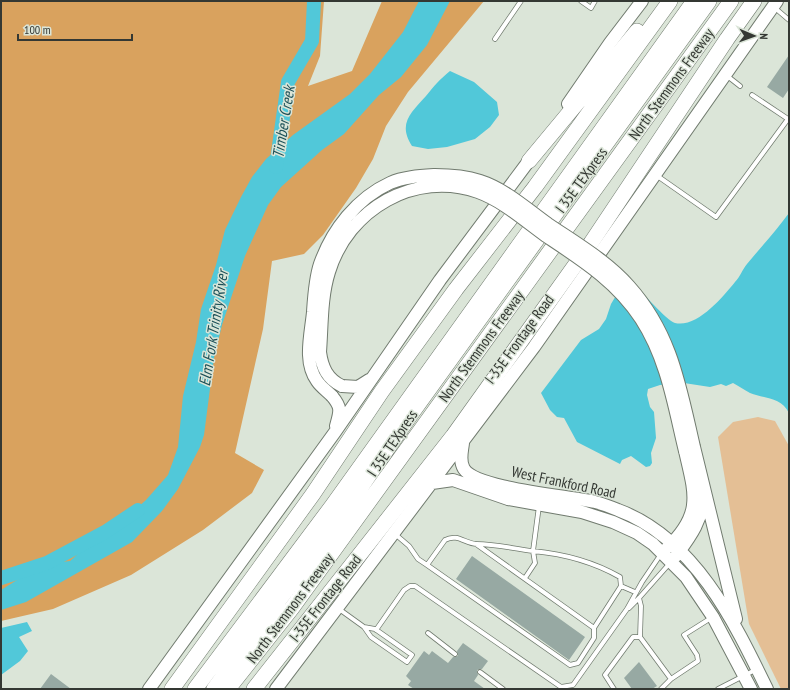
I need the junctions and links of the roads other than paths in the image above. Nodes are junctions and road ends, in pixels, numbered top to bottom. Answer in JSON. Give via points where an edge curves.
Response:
{"nodes":[{"id":1,"x":521,"y":1,"type":"edge"},
{"id":2,"x":581,"y":1,"type":"edge"},
{"id":3,"x":595,"y":1,"type":"edge"},
{"id":4,"x":642,"y":1,"type":"edge"},
{"id":5,"x":665,"y":1,"type":"edge"},
{"id":6,"x":670,"y":1,"type":"edge"},
{"id":7,"x":694,"y":1,"type":"edge"},
{"id":8,"x":709,"y":1,"type":"edge"},
{"id":9,"x":731,"y":1,"type":"edge"},
{"id":10,"x":754,"y":1,"type":"edge"},
{"id":11,"x":775,"y":4,"type":"edge"},
{"id":12,"x":789,"y":20,"type":"edge"},
{"id":13,"x":496,"y":39,"type":"dead end"},
{"id":14,"x":726,"y":75,"type":"junction"},
{"id":15,"x":740,"y":86,"type":"dead end"},
{"id":16,"x":752,"y":95,"type":"dead end"},
{"id":17,"x":788,"y":120,"type":"edge"},
{"id":18,"x":529,"y":161,"type":"junction"},
{"id":19,"x":655,"y":174,"type":"junction"},
{"id":20,"x":476,"y":313,"type":"junction"},
{"id":21,"x":528,"y":343,"type":"junction"},
{"id":22,"x":370,"y":379,"type":"junction"},
{"id":23,"x":411,"y":404,"type":"junction"},
{"id":24,"x":335,"y":432,"type":"junction"},
{"id":25,"x":458,"y":439,"type":"junction"},
{"id":26,"x":689,"y":449,"type":"junction"},
{"id":27,"x":432,"y":483,"type":"junction"},
{"id":28,"x":704,"y":485,"type":"junction"},
{"id":29,"x":540,"y":499,"type":"junction"},
{"id":30,"x":691,"y":514,"type":"junction"},
{"id":31,"x":652,"y":528,"type":"junction"},
{"id":32,"x":395,"y":534,"type":"junction"},
{"id":33,"x":476,"y":544,"type":"junction"},
{"id":34,"x":676,"y":547,"type":"junction"},
{"id":35,"x":533,"y":551,"type":"junction"},
{"id":36,"x":662,"y":552,"type":"junction"},
{"id":37,"x":671,"y":561,"type":"junction"},
{"id":38,"x":427,"y":565,"type":"junction"},
{"id":39,"x":525,"y":578,"type":"junction"},
{"id":40,"x":621,"y":586,"type":"junction"},
{"id":41,"x":636,"y":592,"type":"junction"},
{"id":42,"x":639,"y":598,"type":"junction"},
{"id":43,"x":337,"y":608,"type":"junction"},
{"id":44,"x":627,"y":609,"type":"junction"},
{"id":45,"x":713,"y":617,"type":"junction"},
{"id":46,"x":364,"y":627,"type":"junction"},
{"id":47,"x":594,"y":628,"type":"junction"},
{"id":48,"x":376,"y":630,"type":"junction"},
{"id":49,"x":428,"y":633,"type":"dead end"},
{"id":50,"x":640,"y":638,"type":"junction"},
{"id":51,"x":744,"y":644,"type":"junction"},
{"id":52,"x":455,"y":654,"type":"dead end"},
{"id":53,"x":758,"y":669,"type":"junction"},
{"id":54,"x":480,"y":672,"type":"dead end"},
{"id":55,"x":745,"y":676,"type":"junction"},
{"id":56,"x":671,"y":679,"type":"junction"},
{"id":57,"x":561,"y":688,"type":"edge"},
{"id":58,"x":149,"y":689,"type":"edge"},
{"id":59,"x":172,"y":689,"type":"edge"},
{"id":60,"x":195,"y":689,"type":"edge"},
{"id":61,"x":214,"y":689,"type":"edge"},
{"id":62,"x":228,"y":689,"type":"edge"},
{"id":63,"x":254,"y":689,"type":"edge"},
{"id":64,"x":276,"y":689,"type":"edge"},
{"id":65,"x":503,"y":689,"type":"edge"},
{"id":66,"x":614,"y":689,"type":"edge"},
{"id":67,"x":661,"y":689,"type":"edge"},
{"id":68,"x":718,"y":689,"type":"edge"},
{"id":69,"x":751,"y":689,"type":"edge"},
{"id":70,"x":767,"y":689,"type":"edge"}],
"edges":[{"from":1,"to":13,"type":"lane"},
{"from":2,"to":3,"type":"lane","via":[[591,8]]},
{"from":4,"to":18,"type":"main road"},
{"from":5,"to":18,"type":"highway"},
{"from":6,"to":59,"type":"highway","via":[[382,391],[313,494]]},
{"from":7,"to":20,"type":"highway","name":"North Stemmons Freeway"},
{"from":8,"to":20,"type":"highway","name":"I 35E TEXpress"},
{"from":9,"to":62,"type":"highway","name":"North Stemmons Freeway","via":[[292,608]]},
{"from":10,"to":21,"type":"highway","via":[[591,243]]},
{"from":11,"to":12,"type":"lane"},
{"from":11,"to":14,"type":"main road","name":"I-35E Frontage Road"},
{"from":14,"to":15,"type":"lane"},
{"from":14,"to":19,"type":"main road","name":"I-35E Frontage Road"},
{"from":16,"to":17,"type":"lane"},
{"from":17,"to":19,"type":"lane","via":[[716,217]]},
{"from":18,"to":22,"type":"main road"},
{"from":19,"to":21,"type":"main road","name":"I-35E Frontage Road"},
{"from":20,"to":23,"type":"highway","name":"I 35E TEXpress"},
{"from":21,"to":25,"type":"highway"},
{"from":22,"to":24,"type":"main road"},
{"from":22,"to":26,"type":"main road","bridge":true,"via":[[358,387],[342,386],[333,382],[322,365],[320,352],[329,273],[343,242],[362,218],[390,198],[409,190],[428,187],[465,188],[495,200],[599,272],[628,300],[652,337],[662,360]]},
{"from":23,"to":60,"type":"highway","name":"North Stemmons Freeway"},
{"from":23,"to":61,"type":"highway","name":"I 35E TEXpress","via":[[354,498]]},
{"from":24,"to":26,"type":"main road","bridge":true,"via":[[339,405],[317,382],[310,369],[309,357],[313,304],[320,264],[336,230],[361,202],[390,183],[426,176],[464,177],[500,190],[608,266],[629,286],[659,327],[667,343],[677,372]]},
{"from":24,"to":58,"type":"main road"},
{"from":25,"to":27,"type":"main road","name":"I-35E Frontage Road"},
{"from":25,"to":29,"type":"main road","name":"West Frankford Road","via":[[460,460],[469,473],[488,483]]},
{"from":25,"to":63,"type":"highway"},
{"from":26,"to":28,"type":"main road"},
{"from":26,"to":30,"type":"main road","via":[[695,498]]},
{"from":27,"to":29,"type":"main road","name":"West Frankford Road","via":[[453,480],[508,499]]},
{"from":27,"to":32,"type":"main road","name":"I-35E Frontage Road"},
{"from":28,"to":34,"type":"main road","via":[[703,506],[693,533]]},
{"from":28,"to":51,"type":"main road","via":[[732,606]]},
{"from":29,"to":31,"type":"main road","name":"West Frankford Road","via":[[596,502],[619,510]]},
{"from":29,"to":35,"type":"lane"},
{"from":29,"to":36,"type":"main road","name":"West Frankford Road","via":[[613,522],[637,533]]},
{"from":30,"to":31,"type":"main road","via":[[683,524],[675,528]]},
{"from":30,"to":34,"type":"main road"},
{"from":31,"to":34,"type":"main road","name":"West Frankford Road"},
{"from":32,"to":38,"type":"lane"},
{"from":32,"to":43,"type":"main road","name":"I-35E Frontage Road"},
{"from":33,"to":35,"type":"lane","via":[[485,543]]},
{"from":33,"to":38,"type":"lane","via":[[462,538],[449,538]]},
{"from":33,"to":39,"type":"lane"},
{"from":34,"to":36,"type":"main road"},
{"from":34,"to":37,"type":"main road"},
{"from":34,"to":51,"type":"main road","name":"West Frankford Road","via":[[704,579]]},
{"from":35,"to":39,"type":"lane","via":[[535,563]]},
{"from":35,"to":40,"type":"lane","via":[[560,554],[596,564],[620,577]]},
{"from":36,"to":37,"type":"main road","name":"West Frankford Road"},
{"from":36,"to":41,"type":"lane"},
{"from":37,"to":42,"type":"lane"},
{"from":37,"to":45,"type":"main road","name":"West Frankford Road","via":[[686,577]]},
{"from":38,"to":47,"type":"lane","via":[[570,665],[578,662],[594,638]]},
{"from":39,"to":47,"type":"lane"},
{"from":40,"to":41,"type":"lane"},
{"from":40,"to":47,"type":"lane"},
{"from":41,"to":44,"type":"lane"},
{"from":42,"to":44,"type":"lane"},
{"from":42,"to":50,"type":"lane"},
{"from":43,"to":46,"type":"lane"},
{"from":43,"to":64,"type":"main road","name":"I-35E Frontage Road"},
{"from":44,"to":57,"type":"lane","via":[[574,685]]},
{"from":45,"to":55,"type":"main road","name":"West Frankford Road"},
{"from":45,"to":56,"type":"lane","via":[[684,635],[698,661]]},
{"from":46,"to":48,"type":"lane"},
{"from":46,"to":48,"type":"lane","via":[[371,637],[407,662],[412,654]]},
{"from":48,"to":57,"type":"lane","via":[[404,590],[415,586]]},
{"from":49,"to":52,"type":"lane"},
{"from":50,"to":56,"type":"lane"},
{"from":50,"to":66,"type":"lane","via":[[633,637],[605,675]]},
{"from":51,"to":53,"type":"main road","name":"West Frankford Road"},
{"from":53,"to":55,"type":"lane"},
{"from":53,"to":70,"type":"main road","name":"West Frankford Road"},
{"from":54,"to":65,"type":"lane"},
{"from":55,"to":68,"type":"lane"},
{"from":55,"to":69,"type":"main road","name":"West Frankford Road"},
{"from":56,"to":67,"type":"lane"}]}
